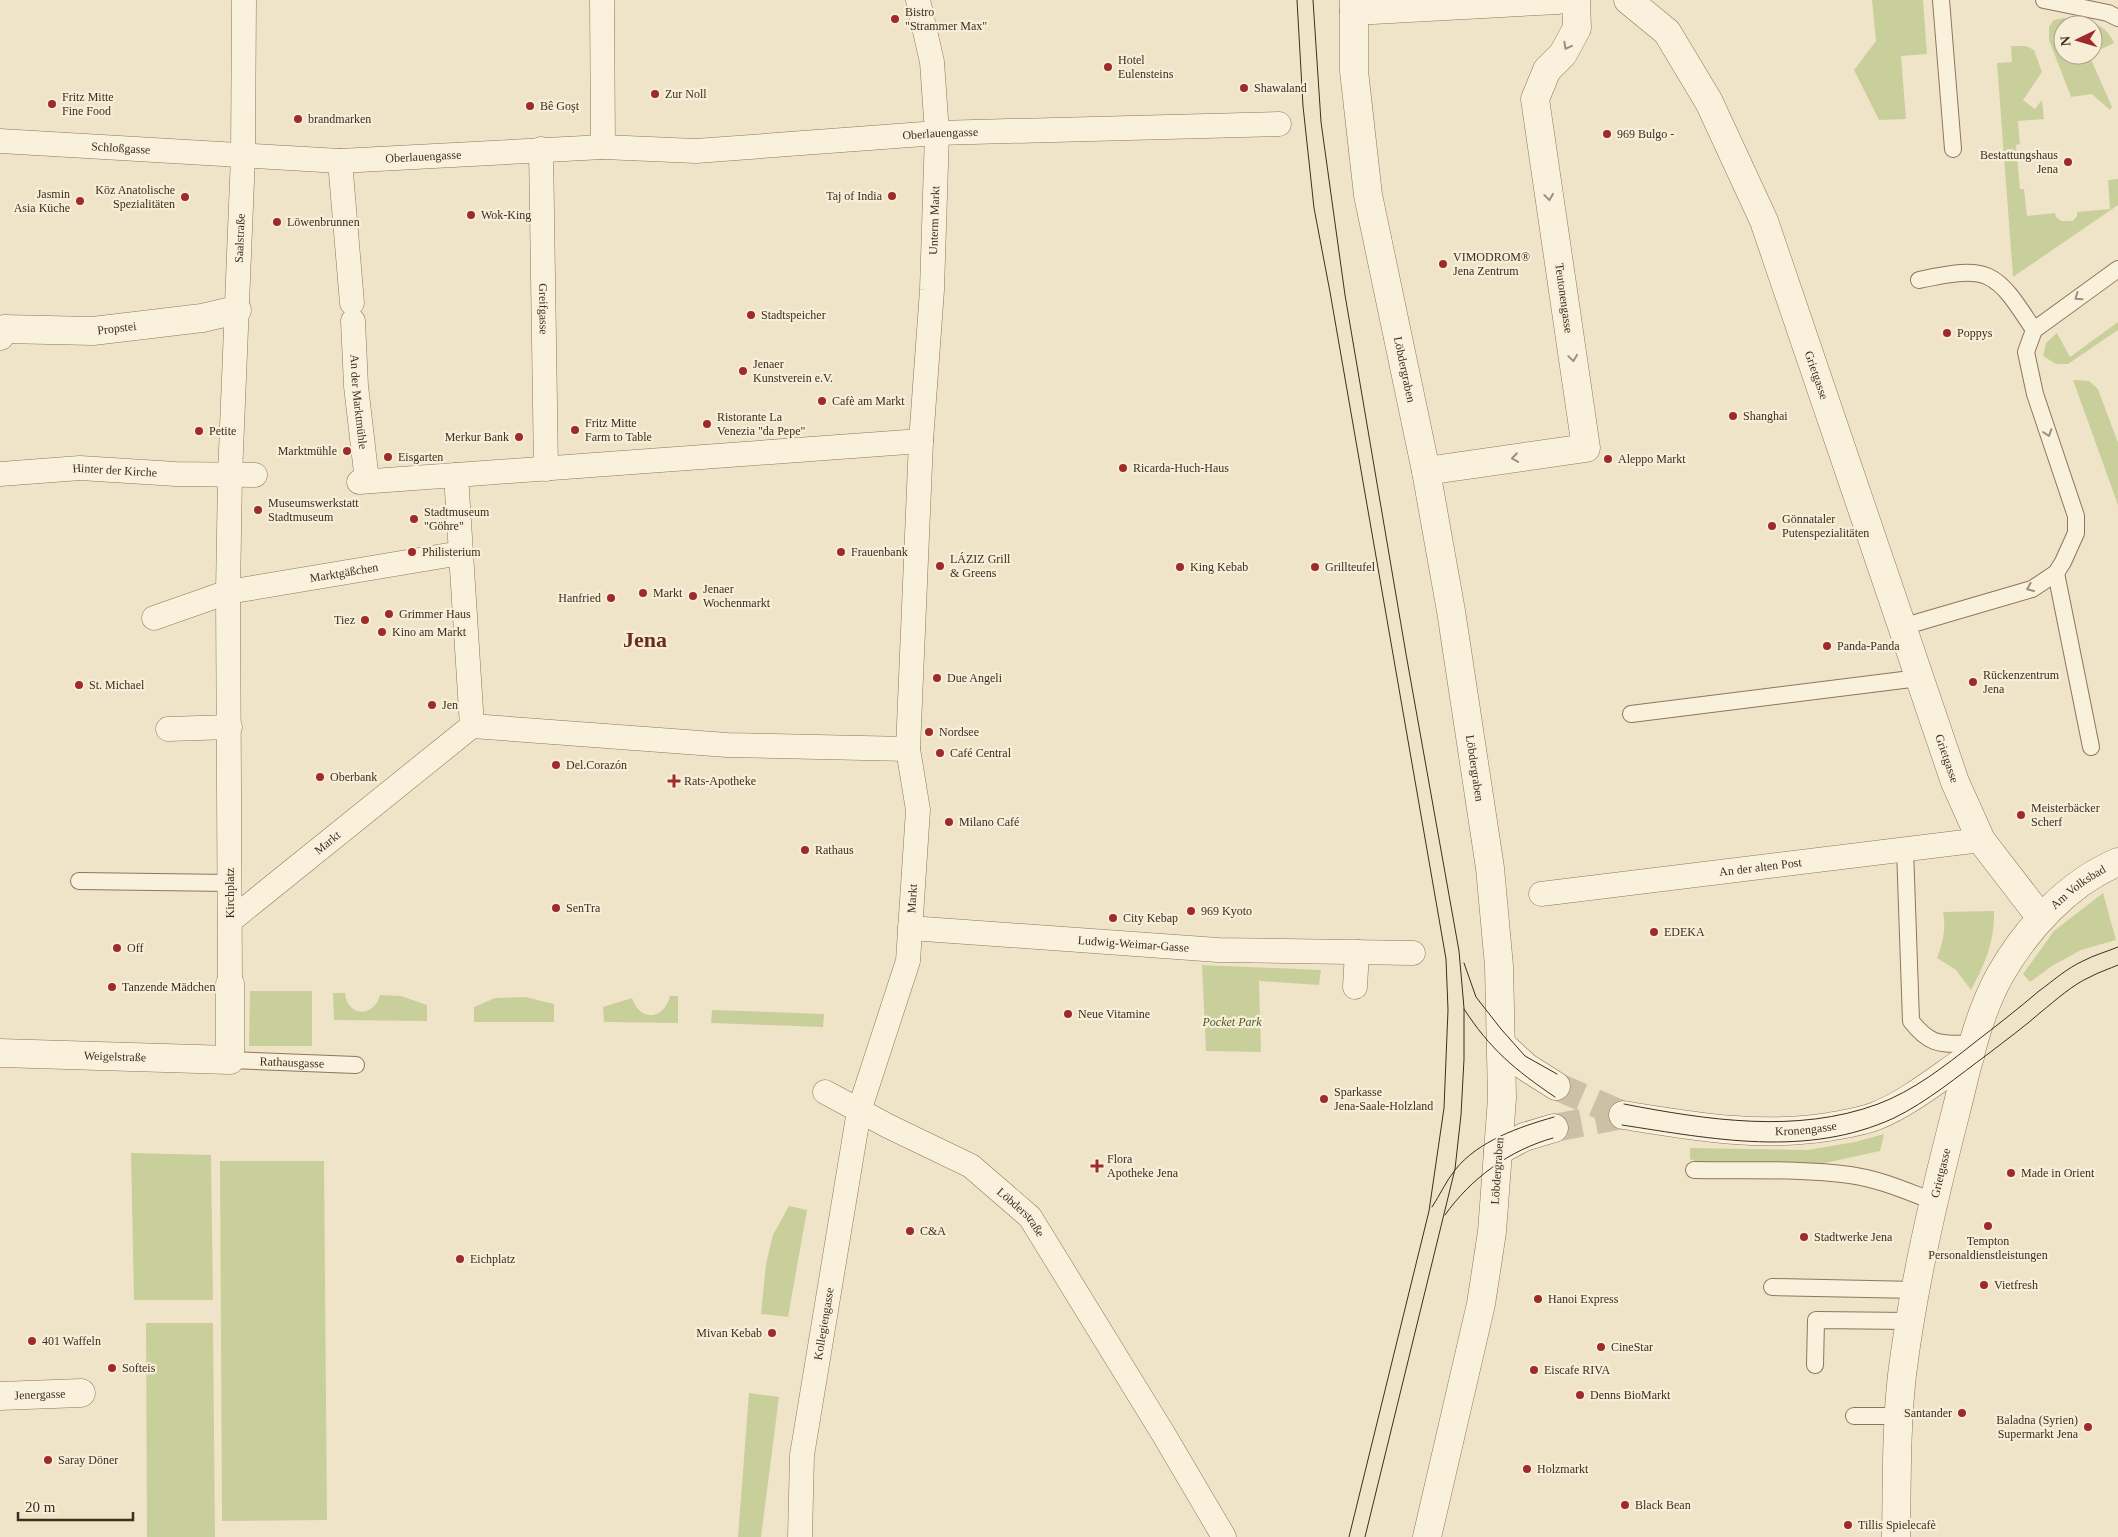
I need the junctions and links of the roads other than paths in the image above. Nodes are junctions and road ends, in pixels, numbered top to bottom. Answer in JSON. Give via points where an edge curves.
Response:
{"nodes":[{"id":1,"x":244,"y":0,"type":"edge"},
{"id":2,"x":602,"y":0,"type":"edge"},
{"id":3,"x":918,"y":0,"type":"edge"},
{"id":4,"x":1558,"y":0,"type":"edge"},
{"id":5,"x":1576,"y":0,"type":"edge"},
{"id":6,"x":1628,"y":0,"type":"edge"},
{"id":7,"x":1942,"y":0,"type":"edge"},
{"id":8,"x":2044,"y":0,"type":"edge"},
{"id":9,"x":1354,"y":5,"type":"edge"},
{"id":10,"x":2118,"y":18,"type":"edge"},
{"id":11,"x":1279,"y":124,"type":"dead end"},
{"id":12,"x":937,"y":133,"type":"junction"},
{"id":13,"x":0,"y":141,"type":"edge"},
{"id":14,"x":603,"y":146,"type":"junction"},
{"id":15,"x":541,"y":149,"type":"junction"},
{"id":16,"x":1953,"y":149,"type":"dead end"},
{"id":17,"x":243,"y":156,"type":"junction"},
{"id":18,"x":340,"y":161,"type":"junction"},
{"id":19,"x":2118,"y":269,"type":"edge"},
{"id":20,"x":1919,"y":280,"type":"dead end"},
{"id":21,"x":237,"y":310,"type":"junction"},
{"id":22,"x":2034,"y":330,"type":"junction"},
{"id":23,"x":0,"y":336,"type":"edge"},
{"id":24,"x":921,"y":441,"type":"junction"},
{"id":25,"x":546,"y":469,"type":"junction"},
{"id":26,"x":1426,"y":470,"type":"junction"},
{"id":27,"x":0,"y":474,"type":"edge"},
{"id":28,"x":255,"y":475,"type":"dead end"},
{"id":29,"x":456,"y":475,"type":"junction"},
{"id":30,"x":230,"y":476,"type":"junction"},
{"id":31,"x":461,"y":553,"type":"junction"},
{"id":32,"x":2056,"y":573,"type":"junction"},
{"id":33,"x":228,"y":592,"type":"junction"},
{"id":34,"x":154,"y":618,"type":"dead end"},
{"id":35,"x":1902,"y":626,"type":"junction"},
{"id":36,"x":1919,"y":678,"type":"junction"},
{"id":37,"x":1631,"y":714,"type":"dead end"},
{"id":38,"x":472,"y":726,"type":"junction"},
{"id":39,"x":230,"y":727,"type":"junction"},
{"id":40,"x":168,"y":729,"type":"dead end"},
{"id":41,"x":2091,"y":747,"type":"dead end"},
{"id":42,"x":908,"y":749,"type":"junction"},
{"id":43,"x":1981,"y":840,"type":"junction"},
{"id":44,"x":1905,"y":849,"type":"junction"},
{"id":45,"x":2118,"y":862,"type":"edge"},
{"id":46,"x":79,"y":881,"type":"dead end"},
{"id":47,"x":230,"y":883,"type":"junction"},
{"id":48,"x":1541,"y":894,"type":"dead end"},
{"id":49,"x":2041,"y":918,"type":"junction"},
{"id":50,"x":230,"y":921,"type":"junction"},
{"id":51,"x":910,"y":928,"type":"junction"},
{"id":52,"x":1358,"y":952,"type":"junction"},
{"id":53,"x":1413,"y":953,"type":"dead end"},
{"id":54,"x":230,"y":984,"type":"joint"},
{"id":55,"x":1355,"y":987,"type":"dead end"},
{"id":56,"x":1501,"y":1044,"type":"junction"},
{"id":57,"x":1972,"y":1050,"type":"junction"},
{"id":58,"x":0,"y":1053,"type":"edge"},
{"id":59,"x":230,"y":1060,"type":"junction"},
{"id":60,"x":356,"y":1065,"type":"dead end"},
{"id":61,"x":1556,"y":1086,"type":"tunnel mouth"},
{"id":62,"x":825,"y":1092,"type":"dead end"},
{"id":63,"x":859,"y":1111,"type":"junction"},
{"id":64,"x":1623,"y":1116,"type":"dead end"},
{"id":65,"x":1554,"y":1128,"type":"tunnel mouth"},
{"id":66,"x":1498,"y":1151,"type":"junction"},
{"id":67,"x":1694,"y":1170,"type":"dead end"},
{"id":68,"x":1934,"y":1201,"type":"junction"},
{"id":69,"x":1772,"y":1288,"type":"dead end"},
{"id":70,"x":1916,"y":1290,"type":"junction"},
{"id":71,"x":1909,"y":1321,"type":"junction"},
{"id":72,"x":1815,"y":1365,"type":"dead end"},
{"id":73,"x":80,"y":1393,"type":"dead end"},
{"id":74,"x":0,"y":1396,"type":"edge"},
{"id":75,"x":1854,"y":1416,"type":"dead end"},
{"id":76,"x":1900,"y":1416,"type":"junction"},
{"id":77,"x":800,"y":1537,"type":"edge"},
{"id":78,"x":1224,"y":1537,"type":"edge"},
{"id":79,"x":1427,"y":1537,"type":"edge"},
{"id":80,"x":1896,"y":1537,"type":"edge"}],
"edges":[{"from":1,"to":17,"type":"street","name":"Saalstraße"},
{"from":2,"to":14,"type":"street"},
{"from":3,"to":12,"type":"street","name":"Unterm Markt","via":[[932,62]]},
{"from":4,"to":9,"type":"street"},
{"from":5,"to":26,"type":"street","name":"Teutonengasse","one_way":true,"via":[[1577,28],[1563,54],[1547,70],[1535,99],[1586,448]]},
{"from":6,"to":35,"type":"street","name":"Grietgasse","via":[[1667,32],[1708,102],[1764,221]]},
{"from":7,"to":16,"type":"lane"},
{"from":8,"to":10,"type":"lane"},
{"from":9,"to":26,"type":"street","name":"Löbdergraben","via":[[1354,72],[1368,195]]},
{"from":11,"to":12,"type":"street","name":"Oberlauengasse"},
{"from":12,"to":14,"type":"street","name":"Oberlauengasse","via":[[696,151]]},
{"from":12,"to":24,"type":"street","name":"Unterm Markt","via":[[932,290]]},
{"from":13,"to":17,"type":"street","name":"Schloßgasse"},
{"from":14,"to":15,"type":"street","name":"Oberlauengasse"},
{"from":15,"to":18,"type":"street","name":"Oberlauengasse"},
{"from":15,"to":25,"type":"street","name":"Greifgasse"},
{"from":17,"to":18,"type":"street","name":"Oberlauengasse"},
{"from":17,"to":21,"type":"street","name":"Saalstraße"},
{"from":18,"to":29,"type":"street","name":"An der Marktmühle","via":[[363,482]]},
{"from":19,"to":22,"type":"lane","one_way":true},
{"from":20,"to":22,"type":"lane","via":[[1967,271],[1985,274],[1999,283],[2015,301]]},
{"from":21,"to":23,"type":"street","name":"Propstei","via":[[202,318],[93,331],[4,329]]},
{"from":21,"to":30,"type":"street","name":"Saalstraße"},
{"from":22,"to":32,"type":"lane","one_way":true,"via":[[2026,352],[2031,377],[2076,516],[2076,533]]},
{"from":24,"to":25,"type":"street"},
{"from":24,"to":42,"type":"street","name":"Markt"},
{"from":25,"to":29,"type":"street"},
{"from":26,"to":56,"type":"street","name":"Löbdergraben","via":[[1490,868],[1499,966]]},
{"from":27,"to":30,"type":"street","name":"Hinter der Kirche","via":[[80,468]]},
{"from":28,"to":30,"type":"street"},
{"from":29,"to":31,"type":"street"},
{"from":30,"to":33,"type":"street","name":"Kirchplatz"},
{"from":31,"to":33,"type":"street","name":"Marktgäßchen"},
{"from":31,"to":38,"type":"street"},
{"from":32,"to":35,"type":"lane","one_way":true,"via":[[2032,589]]},
{"from":32,"to":41,"type":"lane"},
{"from":33,"to":34,"type":"street"},
{"from":33,"to":39,"type":"street","name":"Kirchplatz"},
{"from":35,"to":36,"type":"street","name":"Grietgasse"},
{"from":36,"to":37,"type":"lane"},
{"from":36,"to":43,"type":"street","name":"Grietgasse","via":[[1954,782]]},
{"from":38,"to":42,"type":"street","via":[[727,745]]},
{"from":38,"to":50,"type":"street","name":"Markt"},
{"from":39,"to":40,"type":"street"},
{"from":39,"to":47,"type":"street","name":"Kirchplatz"},
{"from":42,"to":51,"type":"street","name":"Markt","via":[[918,810]]},
{"from":43,"to":44,"type":"street","name":"An der alten Post"},
{"from":43,"to":49,"type":"street","name":"Grietgasse"},
{"from":44,"to":48,"type":"street","name":"An der alten Post"},
{"from":44,"to":57,"type":"lane","via":[[1911,1021],[1922,1035],[1936,1043]]},
{"from":45,"to":49,"type":"street","name":"Am Volksbad","via":[[2062,898]]},
{"from":46,"to":47,"type":"lane"},
{"from":47,"to":50,"type":"street","name":"Kirchplatz"},
{"from":49,"to":57,"type":"street","name":"Grietgasse","via":[[2000,975],[1988,999]]},
{"from":50,"to":54,"type":"street","name":"Kirchplatz"},
{"from":51,"to":52,"type":"street","name":"Ludwig-Weimar-Gasse","via":[[1218,950]]},
{"from":51,"to":63,"type":"street","via":[[908,961]]},
{"from":52,"to":53,"type":"street","name":"Ludwig-Weimar-Gasse"},
{"from":52,"to":55,"type":"street"},
{"from":54,"to":59,"type":"street","name":"Kirchplatz"},
{"from":56,"to":61,"type":"street","via":[[1526,1067]]},
{"from":56,"to":66,"type":"street","name":"Löbdergraben","via":[[1502,1098]]},
{"from":57,"to":64,"type":"street","name":"Kronengasse","via":[[1908,1099],[1877,1116],[1854,1123],[1801,1131],[1749,1132]]},
{"from":57,"to":68,"type":"street","name":"Grietgasse"},
{"from":58,"to":59,"type":"street","name":"Weigelstraße"},
{"from":59,"to":60,"type":"lane","name":"Rathausgasse"},
{"from":62,"to":63,"type":"street","name":"Löbderstraße"},
{"from":63,"to":77,"type":"street","name":"Kollegiengasse","via":[[802,1455]]},
{"from":63,"to":78,"type":"street","name":"Löbderstraße","via":[[971,1166],[1030,1217]]},
{"from":65,"to":66,"type":"street"},
{"from":66,"to":79,"type":"street","name":"Löbdergraben","via":[[1492,1232],[1481,1304]]},
{"from":67,"to":68,"type":"lane","via":[[1850,1175]]},
{"from":68,"to":70,"type":"street","name":"Grietgasse"},
{"from":69,"to":70,"type":"lane"},
{"from":70,"to":71,"type":"street","name":"Grietgasse"},
{"from":71,"to":72,"type":"lane","via":[[1816,1320]]},
{"from":71,"to":76,"type":"street","name":"Grietgasse"},
{"from":73,"to":74,"type":"street","name":"Jenergasse"},
{"from":75,"to":76,"type":"lane"},
{"from":76,"to":80,"type":"street","name":"Grietgasse"}]}
